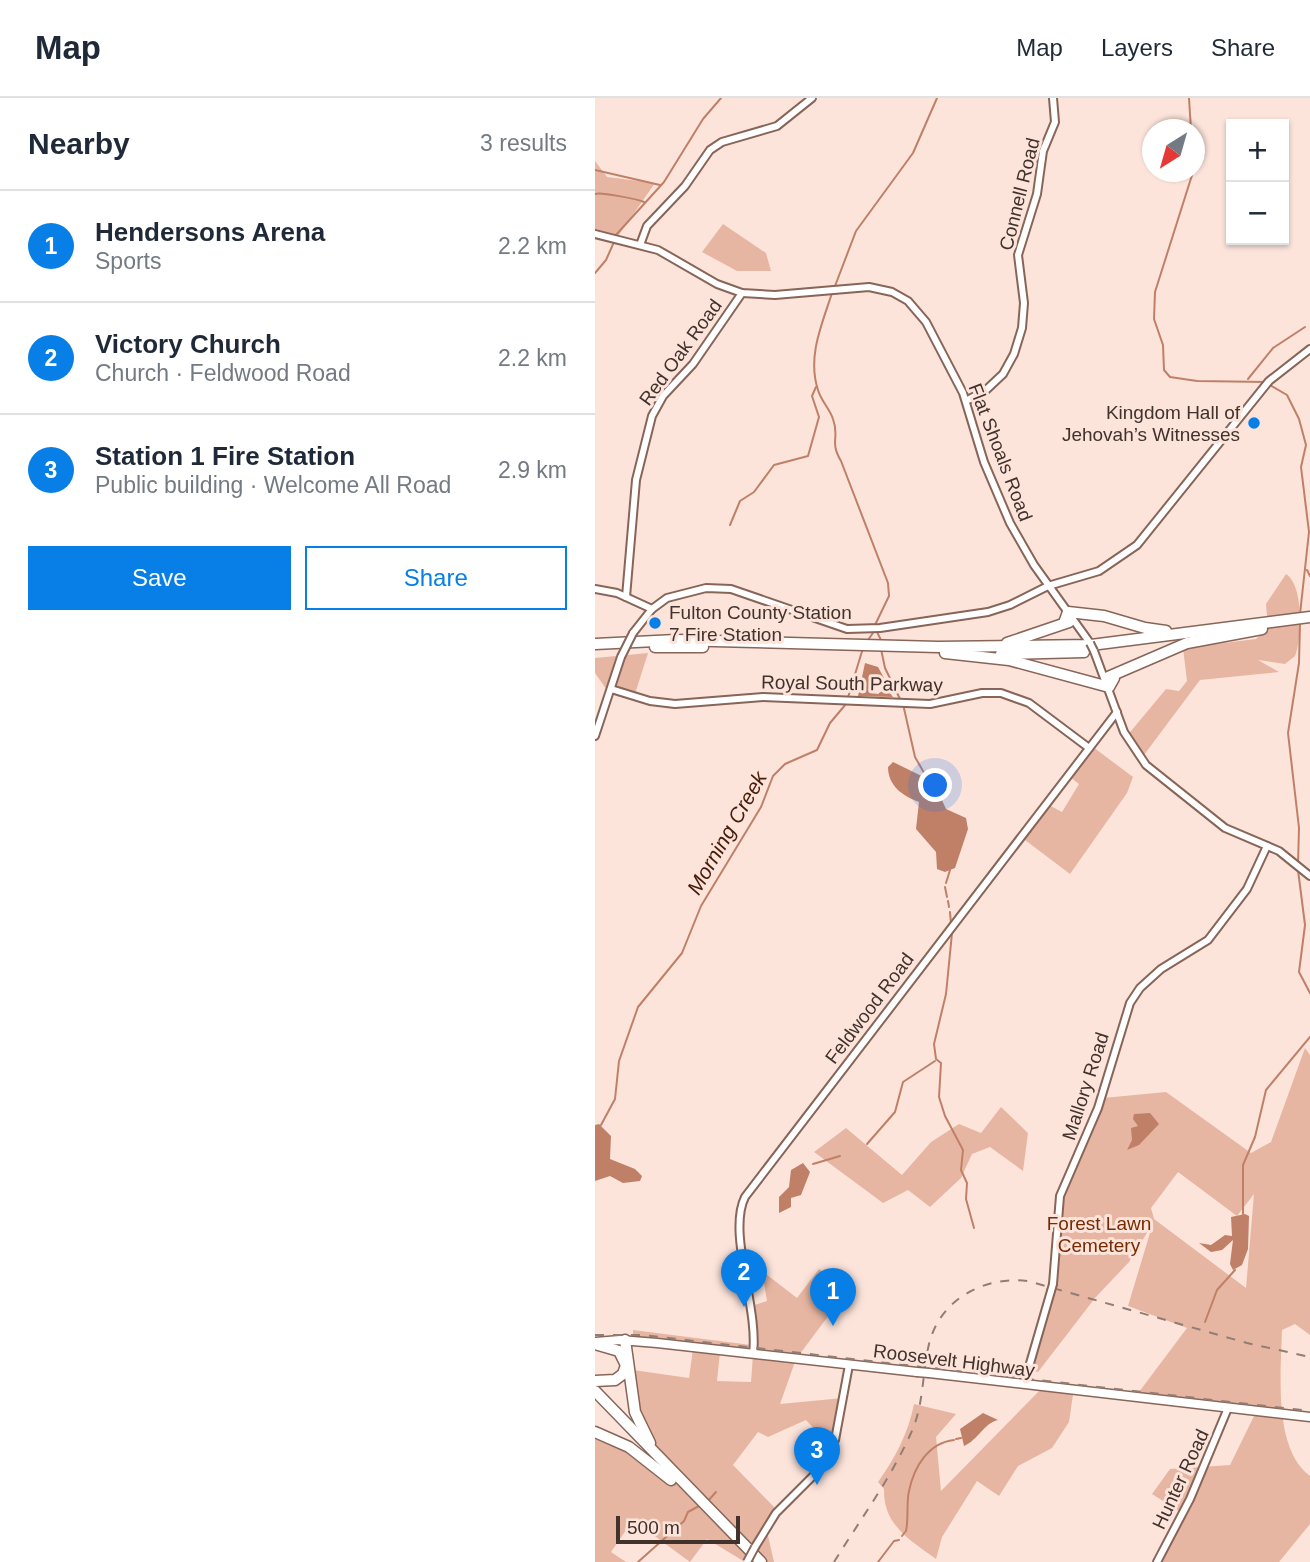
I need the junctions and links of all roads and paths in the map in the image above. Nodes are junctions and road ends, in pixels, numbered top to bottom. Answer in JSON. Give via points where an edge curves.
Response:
{"nodes":[{"id":1,"x":812,"y":98,"type":"edge"},
{"id":2,"x":1053,"y":98,"type":"edge"},
{"id":3,"x":595,"y":234,"type":"edge"},
{"id":4,"x":639,"y":241,"type":"junction"},
{"id":5,"x":742,"y":293,"type":"junction"},
{"id":6,"x":1310,"y":349,"type":"edge"},
{"id":7,"x":966,"y":401,"type":"junction"},
{"id":8,"x":1048,"y":586,"type":"junction"},
{"id":9,"x":595,"y":589,"type":"edge"},
{"id":10,"x":626,"y":597,"type":"junction"},
{"id":11,"x":648,"y":608,"type":"junction"},
{"id":12,"x":1310,"y":617,"type":"edge"},
{"id":13,"x":1072,"y":618,"type":"junction"},
{"id":14,"x":1310,"y":622,"type":"edge"},
{"id":15,"x":1263,"y":629,"type":"junction"},
{"id":16,"x":1208,"y":630,"type":"junction"},
{"id":17,"x":595,"y":644,"type":"edge"},
{"id":18,"x":938,"y":647,"type":"junction"},
{"id":19,"x":595,"y":650,"type":"edge"},
{"id":20,"x":952,"y":653,"type":"junction"},
{"id":21,"x":1107,"y":680,"type":"junction"},
{"id":22,"x":611,"y":689,"type":"junction"},
{"id":23,"x":1117,"y":712,"type":"junction"},
{"id":24,"x":1121,"y":724,"type":"junction"},
{"id":25,"x":1105,"y":727,"type":"junction"},
{"id":26,"x":595,"y":736,"type":"edge"},
{"id":27,"x":1089,"y":749,"type":"junction"},
{"id":28,"x":1267,"y":846,"type":"junction"},
{"id":29,"x":1310,"y":876,"type":"edge"},
{"id":30,"x":595,"y":1343,"type":"edge"},
{"id":31,"x":627,"y":1346,"type":"junction"},
{"id":32,"x":753,"y":1354,"type":"junction"},
{"id":33,"x":849,"y":1364,"type":"junction"},
{"id":34,"x":595,"y":1381,"type":"edge"},
{"id":35,"x":1024,"y":1384,"type":"junction"},
{"id":36,"x":595,"y":1391,"type":"edge"},
{"id":37,"x":595,"y":1398,"type":"edge"},
{"id":38,"x":1228,"y":1408,"type":"junction"},
{"id":39,"x":1310,"y":1417,"type":"edge"},
{"id":40,"x":595,"y":1432,"type":"edge"},
{"id":41,"x":683,"y":1488,"type":"junction"},
{"id":42,"x":747,"y":1562,"type":"edge"},
{"id":43,"x":754,"y":1562,"type":"edge"},
{"id":44,"x":761,"y":1562,"type":"edge"},
{"id":45,"x":1157,"y":1562,"type":"edge"}],
"edges":[{"from":1,"to":4,"type":"street","via":[[777,126],[710,150]]},
{"from":2,"to":7,"type":"street","name":"Connell Road","via":[[1055,122],[1043,151],[1037,194],[1018,255],[1024,303],[1021,332],[1003,373]]},
{"from":3,"to":4,"type":"street"},
{"from":4,"to":5,"type":"street","name":"Flat Shoals Road"},
{"from":5,"to":7,"type":"street","name":"Flat Shoals Road","via":[[775,295],[862,287],[892,292],[921,314]]},
{"from":5,"to":10,"type":"street","name":"Red Oak Road","via":[[652,416],[636,480]]},
{"from":6,"to":8,"type":"street","via":[[1269,381],[1128,553],[1089,576]]},
{"from":7,"to":8,"type":"street","name":"Flat Shoals Road","via":[[1000,502]]},
{"from":8,"to":11,"type":"street","via":[[995,610],[863,630],[831,626],[725,588],[681,592]]},
{"from":8,"to":13,"type":"street","name":"Flat Shoals Road"},
{"from":9,"to":10,"type":"street"},
{"from":10,"to":11,"type":"street"},
{"from":11,"to":22,"type":"street","bridge":true,"via":[[621,657]]},
{"from":12,"to":16,"type":"highway"},
{"from":13,"to":16,"type":"highway","via":[[1104,616],[1154,630]]},
{"from":13,"to":18,"type":"highway","via":[[1008,643]]},
{"from":13,"to":21,"type":"street","name":"Flat Shoals Road","bridge":true},
{"from":14,"to":15,"type":"highway"},
{"from":15,"to":20,"type":"highway","via":[[1094,651]]},
{"from":15,"to":21,"type":"highway","via":[[1187,643]]},
{"from":16,"to":18,"type":"highway","via":[[1091,645]]},
{"from":17,"to":18,"type":"highway","via":[[676,640]]},
{"from":19,"to":20,"type":"highway","via":[[684,647]]},
{"from":20,"to":21,"type":"highway","via":[[1009,660],[1077,680]]},
{"from":21,"to":23,"type":"street","name":"Flat Shoals Road"},
{"from":22,"to":26,"type":"street"},
{"from":22,"to":27,"type":"street","name":"Royal South Parkway","via":[[675,704],[763,697],[930,704],[1001,693],[1024,701]]},
{"from":23,"to":24,"type":"street","name":"Flat Shoals Road"},
{"from":23,"to":25,"type":"street","name":"Feldwood Road"},
{"from":24,"to":25,"type":"street"},
{"from":24,"to":28,"type":"street","name":"Flat Shoals Road","via":[[1135,752],[1156,775],[1224,828]]},
{"from":25,"to":27,"type":"street","name":"Feldwood Road"},
{"from":27,"to":32,"type":"street","name":"Feldwood Road","via":[[745,1197],[739,1222],[753,1314]]},
{"from":28,"to":29,"type":"street","name":"Flat Shoals Road"},
{"from":28,"to":35,"type":"street","name":"Mallory Road","via":[[1247,889],[1208,940],[1161,969],[1130,1003],[1098,1108],[1060,1196],[1052,1287]]},
{"from":30,"to":31,"type":"main road","name":"Roosevelt Highway"},
{"from":30,"to":31,"type":"highway","via":[[616,1349]]},
{"from":31,"to":32,"type":"main road","name":"Roosevelt Highway"},
{"from":31,"to":34,"type":"highway","via":[[619,1378]]},
{"from":31,"to":41,"type":"highway","via":[[641,1427]]},
{"from":32,"to":33,"type":"main road","name":"Roosevelt Highway"},
{"from":33,"to":35,"type":"main road","name":"Roosevelt Highway","bridge":true},
{"from":33,"to":42,"type":"street","bridge":true,"via":[[835,1440],[824,1465],[776,1513]]},
{"from":35,"to":38,"type":"main road","name":"Roosevelt Highway"},
{"from":36,"to":41,"type":"highway"},
{"from":37,"to":41,"type":"highway"},
{"from":38,"to":39,"type":"main road","name":"Roosevelt Highway"},
{"from":38,"to":45,"type":"street","name":"Hunter Road","via":[[1190,1499]]},
{"from":40,"to":41,"type":"highway","via":[[629,1447]]},
{"from":41,"to":43,"type":"highway"},
{"from":41,"to":44,"type":"highway"}]}
